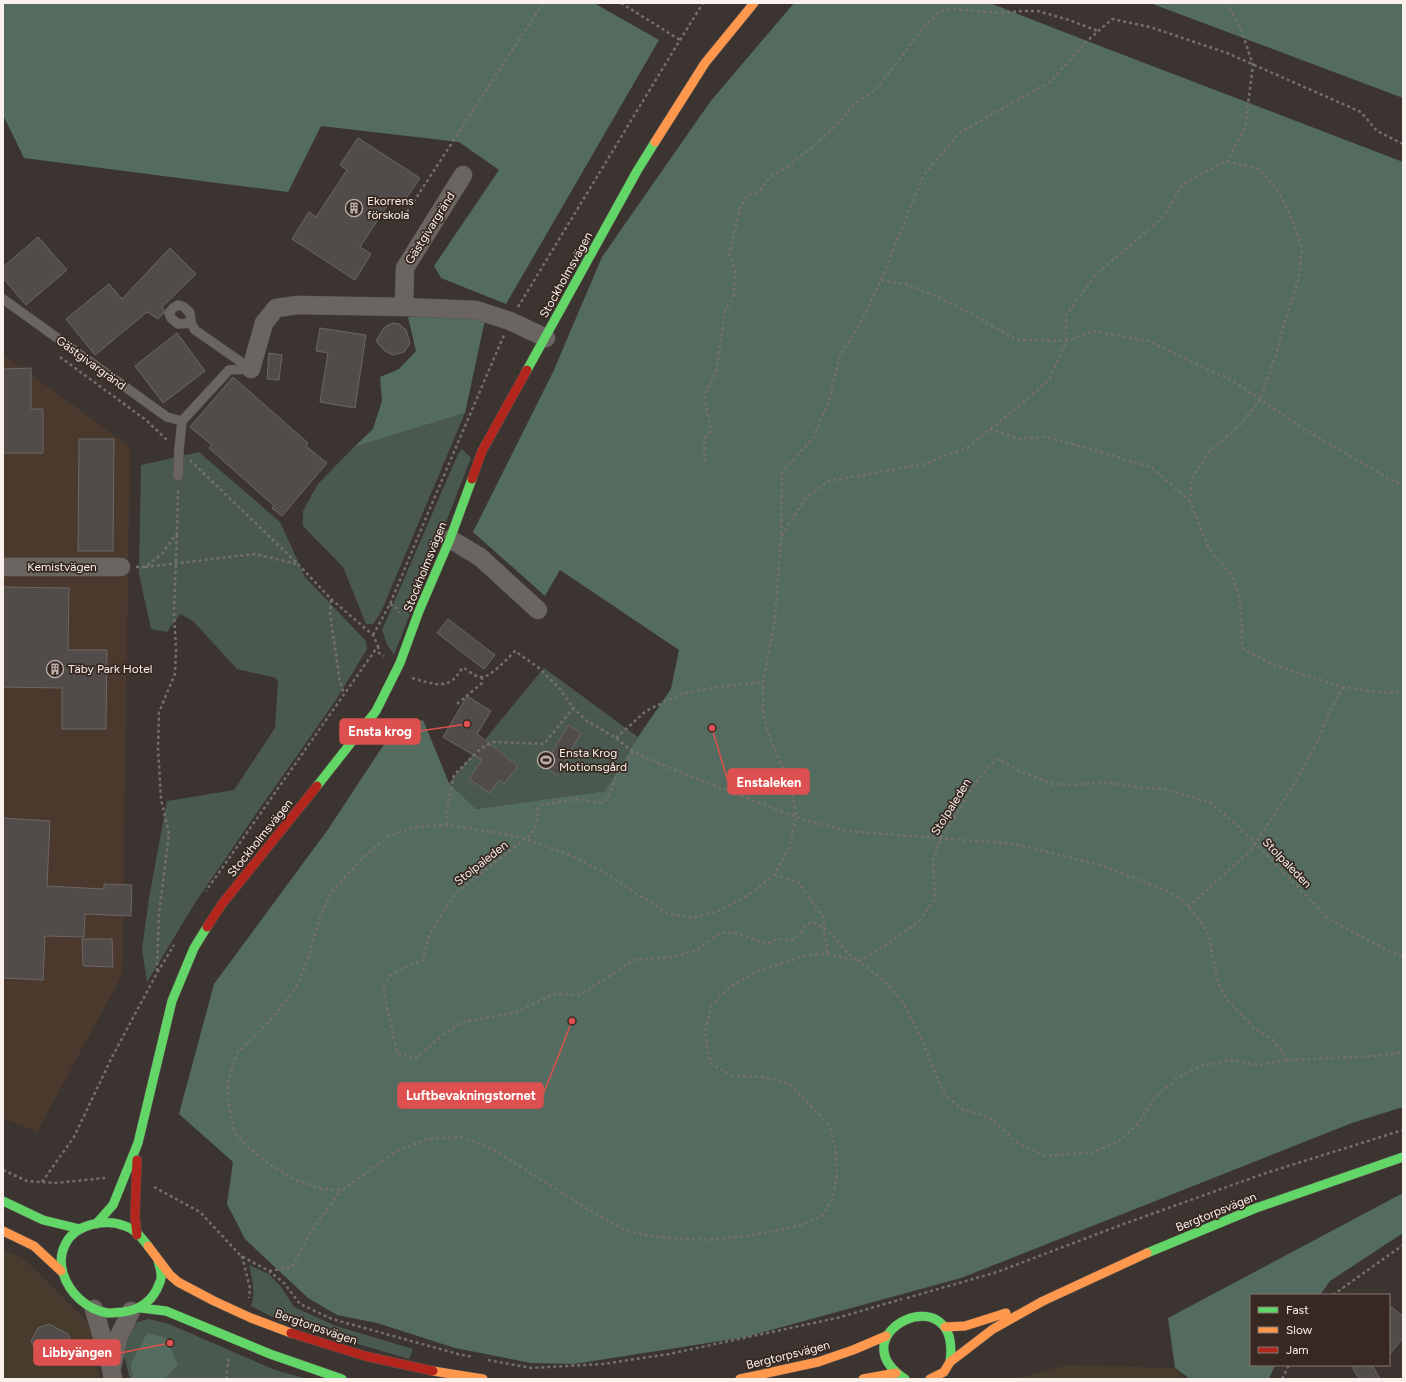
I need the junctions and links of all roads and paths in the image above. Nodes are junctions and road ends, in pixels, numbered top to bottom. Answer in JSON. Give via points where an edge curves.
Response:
{"nodes":[{"id":1,"x":543,"y":3,"type":"edge"},
{"id":2,"x":621,"y":3,"type":"edge"},
{"id":3,"x":754,"y":3,"type":"edge"},
{"id":4,"x":1226,"y":3,"type":"edge"},
{"id":5,"x":1098,"y":32,"type":"junction"},
{"id":6,"x":680,"y":40,"type":"dead end"},
{"id":7,"x":1253,"y":65,"type":"junction"},
{"id":8,"x":1403,"y":144,"type":"edge"},
{"id":9,"x":1227,"y":161,"type":"junction"},
{"id":10,"x":463,"y":175,"type":"dead end"},
{"id":11,"x":407,"y":212,"type":"dead end"},
{"id":12,"x":881,"y":280,"type":"junction"},
{"id":13,"x":3,"y":299,"type":"edge"},
{"id":14,"x":404,"y":307,"type":"junction"},
{"id":15,"x":191,"y":323,"type":"dead end"},
{"id":16,"x":546,"y":338,"type":"junction"},
{"id":17,"x":1066,"y":341,"type":"junction"},
{"id":18,"x":59,"y":356,"type":"dead end"},
{"id":19,"x":251,"y":369,"type":"junction"},
{"id":20,"x":1260,"y":400,"type":"junction"},
{"id":21,"x":182,"y":420,"type":"junction"},
{"id":22,"x":990,"y":429,"type":"junction"},
{"id":23,"x":179,"y":450,"type":"junction"},
{"id":24,"x":705,"y":462,"type":"dead end"},
{"id":25,"x":178,"y":476,"type":"joint"},
{"id":26,"x":1403,"y":485,"type":"edge"},
{"id":27,"x":1190,"y":501,"type":"junction"},
{"id":28,"x":177,"y":533,"type":"junction"},
{"id":29,"x":782,"y":536,"type":"junction"},
{"id":30,"x":450,"y":539,"type":"junction"},
{"id":31,"x":176,"y":564,"type":"junction"},
{"id":32,"x":298,"y":564,"type":"junction"},
{"id":33,"x":3,"y":567,"type":"edge"},
{"id":34,"x":121,"y":567,"type":"joint"},
{"id":35,"x":145,"y":567,"type":"junction"},
{"id":36,"x":331,"y":599,"type":"junction"},
{"id":37,"x":538,"y":610,"type":"dead end"},
{"id":38,"x":378,"y":646,"type":"junction"},
{"id":39,"x":374,"y":650,"type":"dead end"},
{"id":40,"x":388,"y":658,"type":"dead end"},
{"id":41,"x":400,"y":662,"type":"junction"},
{"id":42,"x":482,"y":677,"type":"junction"},
{"id":43,"x":763,"y":682,"type":"junction"},
{"id":44,"x":1343,"y":687,"type":"junction"},
{"id":45,"x":1403,"y":691,"type":"edge"},
{"id":46,"x":344,"y":694,"type":"dead end"},
{"id":47,"x":457,"y":704,"type":"dead end"},
{"id":48,"x":573,"y":708,"type":"junction"},
{"id":49,"x":616,"y":738,"type":"junction"},
{"id":50,"x":633,"y":752,"type":"junction"},
{"id":51,"x":796,"y":817,"type":"junction"},
{"id":52,"x":448,"y":826,"type":"junction"},
{"id":53,"x":941,"y":838,"type":"junction"},
{"id":54,"x":526,"y":839,"type":"junction"},
{"id":55,"x":1255,"y":843,"type":"junction"},
{"id":56,"x":774,"y":875,"type":"junction"},
{"id":57,"x":1188,"y":907,"type":"junction"},
{"id":58,"x":824,"y":929,"type":"junction"},
{"id":59,"x":828,"y":954,"type":"junction"},
{"id":60,"x":1403,"y":956,"type":"edge"},
{"id":61,"x":859,"y":961,"type":"junction"},
{"id":62,"x":157,"y":973,"type":"dead end"},
{"id":63,"x":1403,"y":1052,"type":"edge"},
{"id":64,"x":1288,"y":1060,"type":"junction"},
{"id":65,"x":1403,"y":1130,"type":"edge"},
{"id":66,"x":138,"y":1143,"type":"junction"},
{"id":67,"x":1403,"y":1157,"type":"edge"},
{"id":68,"x":3,"y":1170,"type":"edge"},
{"id":69,"x":112,"y":1177,"type":"dead end"},
{"id":70,"x":149,"y":1184,"type":"dead end"},
{"id":71,"x":342,"y":1190,"type":"junction"},
{"id":72,"x":3,"y":1201,"type":"edge"},
{"id":73,"x":96,"y":1224,"type":"junction"},
{"id":74,"x":80,"y":1229,"type":"junction"},
{"id":75,"x":3,"y":1231,"type":"edge"},
{"id":76,"x":137,"y":1235,"type":"junction"},
{"id":77,"x":1403,"y":1245,"type":"edge"},
{"id":78,"x":241,"y":1256,"type":"junction"},
{"id":79,"x":158,"y":1260,"type":"junction"},
{"id":80,"x":61,"y":1270,"type":"junction"},
{"id":81,"x":269,"y":1271,"type":"junction"},
{"id":82,"x":1334,"y":1294,"type":"edge"},
{"id":83,"x":249,"y":1300,"type":"dead end"},
{"id":84,"x":1042,"y":1302,"type":"junction"},
{"id":85,"x":94,"y":1309,"type":"junction"},
{"id":86,"x":136,"y":1309,"type":"junction"},
{"id":87,"x":945,"y":1327,"type":"junction"},
{"id":88,"x":886,"y":1336,"type":"junction"},
{"id":89,"x":229,"y":1352,"type":"dead end"},
{"id":90,"x":480,"y":1358,"type":"dead end"},
{"id":91,"x":487,"y":1360,"type":"dead end"},
{"id":92,"x":950,"y":1362,"type":"junction"},
{"id":93,"x":1288,"y":1366,"type":"edge"},
{"id":94,"x":896,"y":1373,"type":"junction"},
{"id":95,"x":112,"y":1374,"type":"edge"},
{"id":96,"x":943,"y":1375,"type":"edge"},
{"id":97,"x":227,"y":1379,"type":"edge"},
{"id":98,"x":342,"y":1379,"type":"edge"},
{"id":99,"x":483,"y":1379,"type":"edge"},
{"id":100,"x":740,"y":1379,"type":"edge"},
{"id":101,"x":863,"y":1379,"type":"edge"},
{"id":102,"x":905,"y":1379,"type":"edge"},
{"id":103,"x":930,"y":1379,"type":"edge"},
{"id":104,"x":1282,"y":1379,"type":"edge"}],
"edges":[{"from":1,"to":11,"type":"path"},
{"from":2,"to":6,"type":"path"},
{"from":3,"to":16,"type":"main road","name":"Stockholmsvägen","via":[[705,63],[637,171]]},
{"from":4,"to":7,"type":"path","via":[[1240,26]]},
{"from":5,"to":7,"type":"path","via":[[1112,19],[1150,27],[1227,53]]},
{"from":5,"to":12,"type":"path","via":[[1050,82],[959,133],[923,176]]},
{"from":5,"to":24,"type":"path","via":[[1038,11],[940,11],[924,26],[877,88],[851,107],[843,119],[814,146],[769,178],[758,193],[748,195],[740,208],[729,254],[735,270],[734,295],[725,311],[716,372],[704,396],[711,430],[704,439]]},
{"from":7,"to":8,"type":"path","via":[[1361,112],[1377,131]]},
{"from":7,"to":9,"type":"path","via":[[1245,128]]},
{"from":9,"to":17,"type":"path","via":[[1182,186],[1163,217],[1095,275],[1066,315]]},
{"from":9,"to":20,"type":"path","via":[[1259,169],[1280,194],[1302,248],[1298,281]]},
{"from":10,"to":14,"type":"street","name":"Gästgivargränd","via":[[405,268]]},
{"from":12,"to":17,"type":"path","via":[[906,284],[933,295],[1017,340]]},
{"from":12,"to":29,"type":"path","via":[[862,320],[839,358],[829,401],[813,438],[782,472]]},
{"from":13,"to":21,"type":"lane","name":"Gästgivargränd","via":[[167,418]]},
{"from":14,"to":16,"type":"street","via":[[476,310]]},
{"from":14,"to":19,"type":"street","via":[[298,305],[276,308],[264,323]]},
{"from":15,"to":19,"type":"lane","via":[[195,330]]},
{"from":16,"to":30,"type":"main road","name":"Stockholmsvägen","via":[[482,451]]},
{"from":17,"to":20,"type":"path","via":[[1093,330],[1148,341],[1233,381]]},
{"from":17,"to":22,"type":"path","via":[[1050,379]]},
{"from":18,"to":23,"type":"path","via":[[146,420]]},
{"from":19,"to":21,"type":"lane","via":[[230,370]]},
{"from":20,"to":26,"type":"path","via":[[1304,429]]},
{"from":20,"to":27,"type":"path","via":[[1240,426],[1210,452],[1192,478]]},
{"from":21,"to":23,"type":"lane"},
{"from":22,"to":27,"type":"path","via":[[1018,440],[1045,437],[1152,468]]},
{"from":22,"to":29,"type":"path","via":[[967,448],[924,464],[829,481],[806,497]]},
{"from":23,"to":25,"type":"lane"},
{"from":23,"to":32,"type":"path"},
{"from":25,"to":28,"type":"path"},
{"from":27,"to":44,"type":"path","via":[[1209,549],[1231,574],[1239,595],[1242,648],[1273,665]]},
{"from":28,"to":31,"type":"path"},
{"from":28,"to":35,"type":"path","via":[[162,554]]},
{"from":29,"to":43,"type":"path","via":[[775,619]]},
{"from":30,"to":37,"type":"street","via":[[480,558]]},
{"from":30,"to":41,"type":"main road","name":"Stockholmsvägen"},
{"from":31,"to":32,"type":"path","via":[[255,554]]},
{"from":31,"to":35,"type":"path"},
{"from":31,"to":62,"type":"path","via":[[175,674],[159,712],[160,799],[169,834],[159,913]]},
{"from":32,"to":36,"type":"path"},
{"from":33,"to":34,"type":"street","name":"Kemistvägen"},
{"from":34,"to":35,"type":"path"},
{"from":36,"to":38,"type":"path","via":[[373,635]]},
{"from":36,"to":46,"type":"path","via":[[331,621]]},
{"from":38,"to":39,"type":"path"},
{"from":38,"to":40,"type":"path","via":[[379,653]]},
{"from":41,"to":42,"type":"path","via":[[410,670],[406,676],[434,684],[448,683],[458,676],[462,668]]},
{"from":41,"to":66,"type":"main road","name":"Stockholmsvägen","via":[[376,711],[222,904],[194,948],[172,1001]]},
{"from":42,"to":47,"type":"path","via":[[482,683]]},
{"from":42,"to":48,"type":"path","via":[[488,676],[515,651],[539,668],[560,689]]},
{"from":43,"to":49,"type":"path","via":[[680,694],[646,711]]},
{"from":43,"to":51,"type":"path","via":[[763,715],[772,744],[791,785]]},
{"from":44,"to":45,"type":"path","via":[[1384,693]]},
{"from":44,"to":55,"type":"path","via":[[1318,741],[1292,788]]},
{"from":48,"to":49,"type":"path","via":[[587,721]]},
{"from":48,"to":52,"type":"path","via":[[544,744],[493,742],[480,749],[454,775],[446,814]]},
{"from":49,"to":50,"type":"path"},
{"from":50,"to":51,"type":"path"},
{"from":50,"to":54,"type":"path","name":"Stolpaleden","via":[[604,802],[578,799],[540,805],[537,824]]},
{"from":51,"to":53,"type":"path","via":[[845,831]]},
{"from":51,"to":56,"type":"path","via":[[789,848]]},
{"from":52,"to":54,"type":"path"},
{"from":52,"to":71,"type":"path","via":[[416,827],[388,836],[332,891],[295,988],[270,1021],[238,1052],[228,1080],[229,1107],[235,1133],[248,1147],[268,1164],[293,1179],[322,1189]]},
{"from":53,"to":55,"type":"path","name":"Stolpaleden","via":[[980,777],[997,759],[1052,784],[1104,782],[1164,789],[1211,803]]},
{"from":53,"to":57,"type":"path","via":[[1015,844],[1104,866],[1167,891],[1180,898]]},
{"from":53,"to":61,"type":"path","name":"Stolpaleden","via":[[933,860],[935,899],[918,922],[889,944]]},
{"from":54,"to":56,"type":"path","via":[[608,875],[669,914],[692,918],[718,911],[747,896]]},
{"from":54,"to":58,"type":"path","name":"Stolpaleden","via":[[455,894],[430,933],[423,960],[390,976],[383,988],[397,1054],[415,1059],[444,1034],[463,1022],[514,1013],[554,994],[580,995],[634,960],[673,957],[697,950],[720,933],[737,933],[765,944],[778,939],[793,940],[811,922]]},
{"from":55,"to":57,"type":"path","via":[[1250,851]]},
{"from":55,"to":60,"type":"path","name":"Stolpaleden","via":[[1329,919],[1390,952]]},
{"from":56,"to":58,"type":"path","via":[[798,882],[825,920]]},
{"from":57,"to":64,"type":"path","via":[[1200,920],[1209,936],[1218,983],[1226,999],[1255,1030],[1273,1040]]},
{"from":58,"to":59,"type":"path"},
{"from":58,"to":61,"type":"path","name":"Stolpaleden"},
{"from":59,"to":61,"type":"path"},
{"from":59,"to":71,"type":"path","via":[[808,955],[759,971],[732,986],[711,1006],[705,1032],[710,1063],[733,1076],[764,1077],[790,1084],[829,1125],[835,1146],[836,1174],[833,1198],[822,1216],[798,1226],[748,1236],[703,1240],[648,1236],[623,1229],[494,1150],[462,1137],[427,1139],[395,1152]]},
{"from":61,"to":64,"type":"path","via":[[884,981],[902,1001],[920,1035],[943,1092],[960,1108],[992,1119],[1016,1142],[1046,1156],[1093,1152],[1118,1142],[1140,1122],[1154,1098],[1176,1079],[1200,1066],[1230,1060],[1259,1065]]},
{"from":63,"to":64,"type":"path","via":[[1376,1056]]},
{"from":65,"to":91,"type":"path","via":[[1263,1174],[997,1272],[837,1318],[669,1354],[603,1364],[531,1368]]},
{"from":66,"to":73,"type":"main road","name":"Stockholmsvägen","via":[[113,1205]]},
{"from":66,"to":76,"type":"main road","name":"Stockholmsvägen","via":[[135,1216]]},
{"from":67,"to":84,"type":"main road","name":"Bergtorpsvägen","via":[[1256,1208],[1128,1261]]},
{"from":68,"to":69,"type":"path","via":[[27,1181],[55,1183]]},
{"from":70,"to":78,"type":"path","via":[[200,1212]]},
{"from":71,"to":81,"type":"path","via":[[309,1235],[292,1267]]},
{"from":72,"to":74,"type":"main road","via":[[43,1220]]},
{"from":73,"to":74,"type":"main road"},
{"from":73,"to":76,"type":"main road","via":[[112,1223],[126,1226]]},
{"from":74,"to":80,"type":"main road","via":[[67,1240],[61,1258]]},
{"from":75,"to":80,"type":"main road","via":[[34,1246]]},
{"from":76,"to":79,"type":"main road"},
{"from":77,"to":82,"type":"path"},
{"from":78,"to":81,"type":"path"},
{"from":78,"to":83,"type":"path","via":[[250,1288]]},
{"from":79,"to":86,"type":"main road","via":[[162,1279],[154,1294]]},
{"from":79,"to":99,"type":"main road","name":"Bergtorpsvägen","via":[[177,1282],[240,1313],[306,1339],[381,1361]]},
{"from":80,"to":85,"type":"main road","via":[[73,1293],[82,1303]]},
{"from":81,"to":90,"type":"path","via":[[284,1284],[300,1304],[332,1319]]},
{"from":84,"to":87,"type":"main road","name":"Bergtorpsvägen","via":[[965,1326]]},
{"from":84,"to":92,"type":"main road","name":"Bergtorpsvägen","via":[[993,1329]]},
{"from":85,"to":86,"type":"main road","via":[[109,1312]]},
{"from":85,"to":95,"type":"street"},
{"from":86,"to":95,"type":"street","via":[[119,1336]]},
{"from":86,"to":98,"type":"main road","via":[[166,1311],[270,1354]]},
{"from":87,"to":88,"type":"main road","name":"Bergtorpsvägen","via":[[937,1320],[926,1316],[912,1316],[894,1326]]},
{"from":87,"to":92,"type":"main road","name":"Bergtorpsvägen","via":[[952,1350]]},
{"from":88,"to":94,"type":"main road","via":[[883,1349],[886,1362]]},
{"from":88,"to":100,"type":"main road","name":"Bergtorpsvägen","via":[[818,1362]]},
{"from":89,"to":97,"type":"path"},
{"from":92,"to":96,"type":"main road","name":"Bergtorpsvägen"},
{"from":93,"to":104,"type":"path"},
{"from":94,"to":101,"type":"main road"},
{"from":94,"to":102,"type":"main road"},
{"from":96,"to":103,"type":"main road","name":"Bergtorpsvägen"}]}
